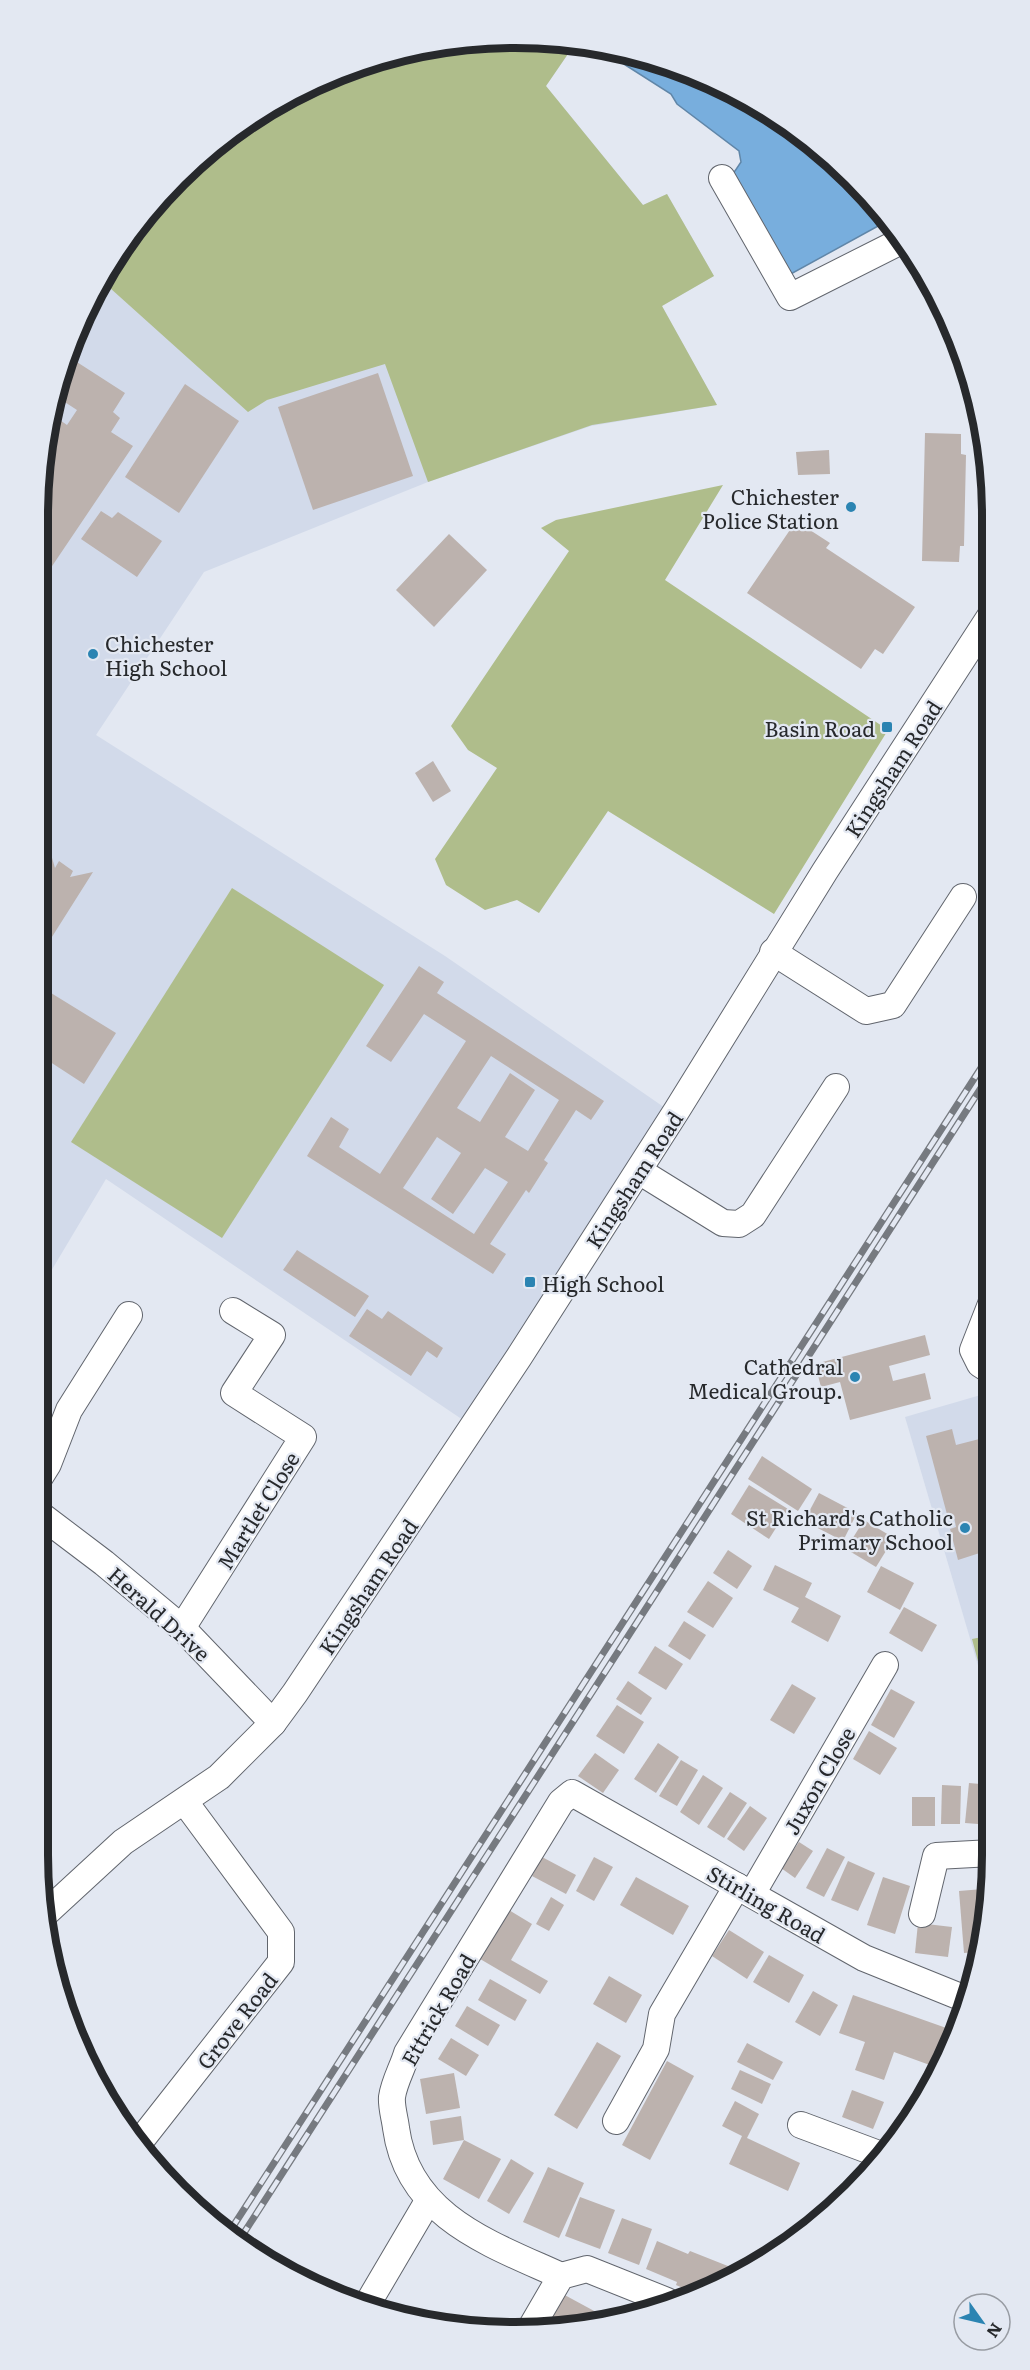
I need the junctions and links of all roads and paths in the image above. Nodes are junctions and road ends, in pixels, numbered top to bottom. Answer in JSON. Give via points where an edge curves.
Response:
{"nodes":[{"id":1,"x":722,"y":178,"type":"dead end"},
{"id":2,"x":895,"y":244,"type":"edge"},
{"id":3,"x":982,"y":629,"type":"edge"},
{"id":4,"x":963,"y":897,"type":"dead end"},
{"id":5,"x":773,"y":952,"type":"junction"},
{"id":6,"x":836,"y":1087,"type":"dead end"},
{"id":7,"x":639,"y":1171,"type":"junction"},
{"id":8,"x":233,"y":1311,"type":"dead end"},
{"id":9,"x":129,"y":1315,"type":"dead end"},
{"id":10,"x":982,"y":1327,"type":"edge"},
{"id":11,"x":982,"y":1365,"type":"edge"},
{"id":12,"x":48,"y":1464,"type":"edge"},
{"id":13,"x":48,"y":1521,"type":"edge"},
{"id":14,"x":182,"y":1628,"type":"junction"},
{"id":15,"x":885,"y":1665,"type":"dead end"},
{"id":16,"x":273,"y":1723,"type":"junction"},
{"id":17,"x":572,"y":1793,"type":"joint"},
{"id":18,"x":185,"y":1802,"type":"junction"},
{"id":19,"x":982,"y":1853,"type":"edge"},
{"id":20,"x":744,"y":1890,"type":"junction"},
{"id":21,"x":51,"y":1908,"type":"edge"},
{"id":22,"x":922,"y":1914,"type":"dead end"},
{"id":23,"x":960,"y":1997,"type":"edge"},
{"id":24,"x":616,"y":2121,"type":"dead end"},
{"id":25,"x":801,"y":2125,"type":"dead end"},
{"id":26,"x":144,"y":2137,"type":"edge"},
{"id":27,"x":874,"y":2152,"type":"edge"},
{"id":28,"x":428,"y":2200,"type":"junction"},
{"id":29,"x":561,"y":2277,"type":"junction"},
{"id":30,"x":660,"y":2298,"type":"edge"},
{"id":31,"x":371,"y":2299,"type":"edge"},
{"id":32,"x":535,"y":2321,"type":"edge"}],
"edges":[{"from":1,"to":2,"type":"street","via":[[790,297]]},
{"from":3,"to":5,"type":"street","name":"Kingsham Road"},
{"from":4,"to":5,"type":"street","via":[[892,1005],[866,1011]]},
{"from":5,"to":7,"type":"street","name":"Kingsham Road"},
{"from":6,"to":7,"type":"street","via":[[753,1215],[739,1224],[723,1224]]},
{"from":7,"to":16,"type":"street","name":"Kingsham Road","via":[[513,1367]]},
{"from":8,"to":14,"type":"street","name":"Martlet Close","via":[[272,1335],[234,1393],[303,1437]]},
{"from":9,"to":12,"type":"street","via":[[69,1410]]},
{"from":10,"to":11,"type":"street","via":[[973,1350]]},
{"from":13,"to":14,"type":"street","name":"Herald Drive"},
{"from":14,"to":16,"type":"street","name":"Herald Drive"},
{"from":15,"to":20,"type":"street","name":"Juxon Close"},
{"from":16,"to":18,"type":"street","name":"Kingsham Road","via":[[219,1777]]},
{"from":17,"to":20,"type":"street","name":"Stirling Road"},
{"from":17,"to":28,"type":"street","name":"Ettrick Road","via":[[561,1802],[407,2053],[392,2097],[398,2143],[409,2171]]},
{"from":18,"to":21,"type":"street","name":"Kingsham Road","via":[[123,1842]]},
{"from":18,"to":26,"type":"street","name":"Grove Road","via":[[281,1932],[281,1962]]},
{"from":19,"to":22,"type":"street","via":[[936,1856]]},
{"from":20,"to":23,"type":"street","name":"Stirling Road","via":[[864,1958]]},
{"from":20,"to":24,"type":"street","name":"Juxon Close","via":[[662,2014],[656,2049]]},
{"from":25,"to":27,"type":"street"},
{"from":28,"to":29,"type":"street","name":"Ettrick Road","via":[[477,2237]]},
{"from":28,"to":31,"type":"street"},
{"from":29,"to":30,"type":"street","via":[[587,2269]]},
{"from":29,"to":32,"type":"street"}]}
